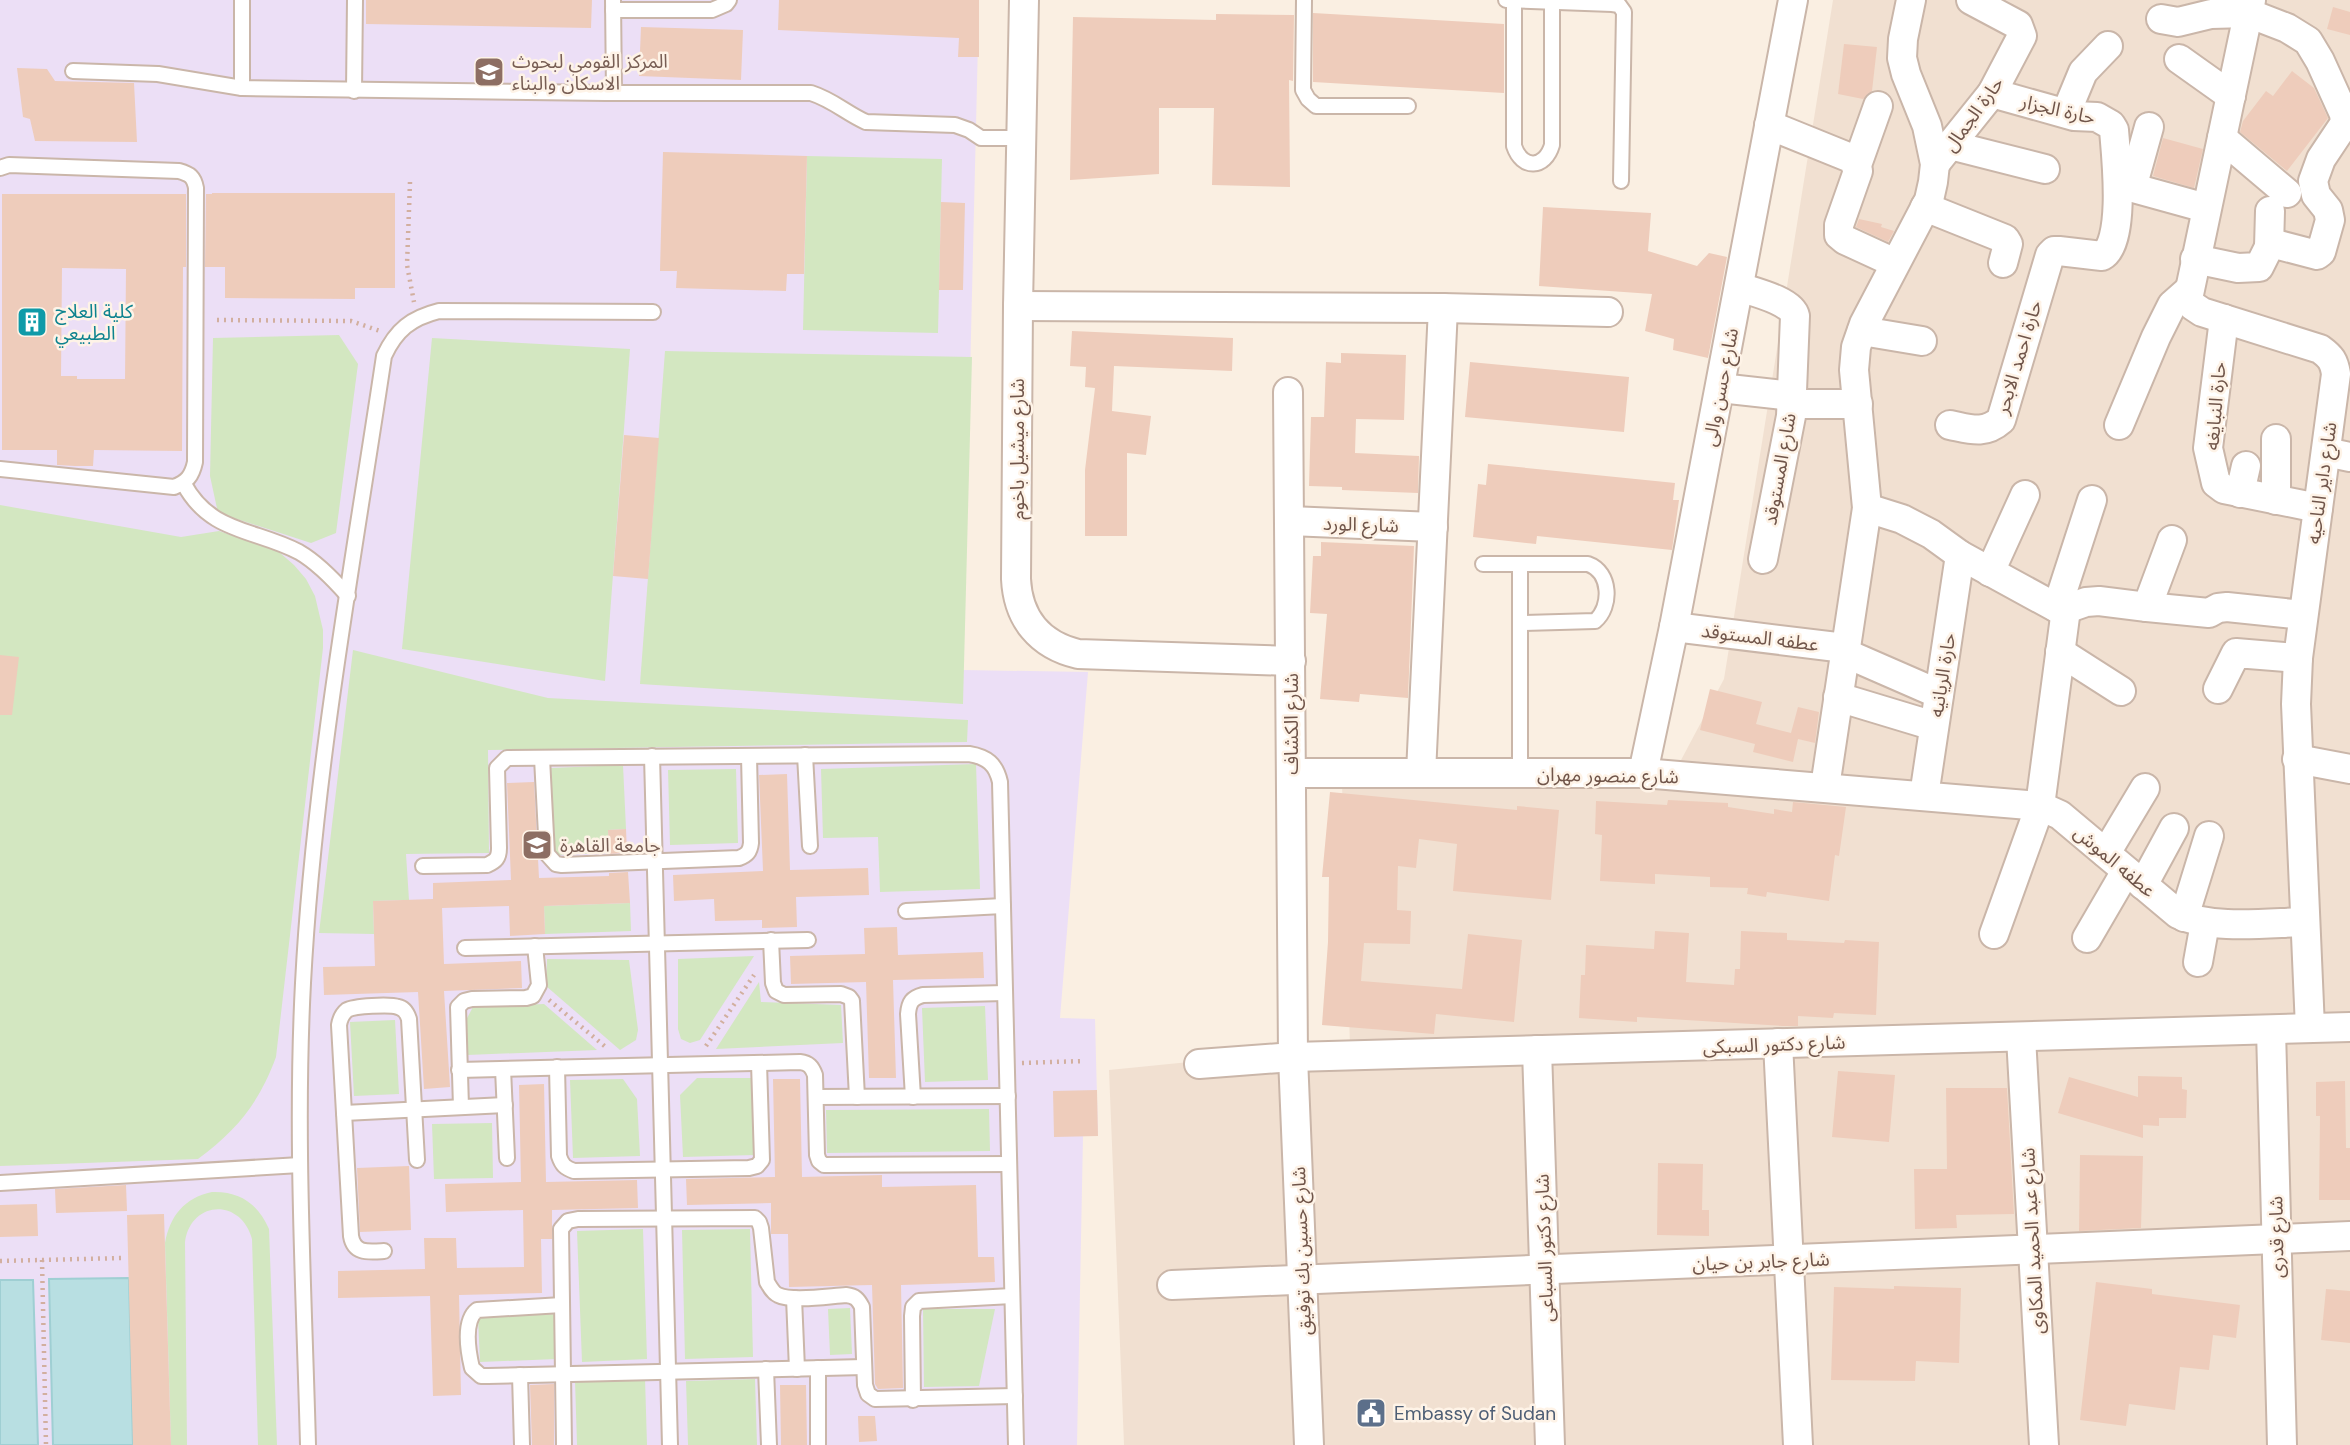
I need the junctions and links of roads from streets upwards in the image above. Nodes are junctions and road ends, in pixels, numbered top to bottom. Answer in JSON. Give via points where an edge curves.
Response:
{"nodes":[{"id":1,"x":1024,"y":0,"type":"edge"},
{"id":2,"x":1793,"y":0,"type":"edge"},
{"id":3,"x":1911,"y":0,"type":"edge"},
{"id":4,"x":1971,"y":0,"type":"edge"},
{"id":5,"x":2249,"y":6,"type":"edge"},
{"id":6,"x":2211,"y":7,"type":"edge"},
{"id":7,"x":2161,"y":19,"type":"dead end"},
{"id":8,"x":2108,"y":46,"type":"dead end"},
{"id":9,"x":2179,"y":59,"type":"dead end"},
{"id":10,"x":1992,"y":93,"type":"junction"},
{"id":11,"x":2231,"y":96,"type":"junction"},
{"id":12,"x":1878,"y":106,"type":"dead end"},
{"id":13,"x":2066,"y":113,"type":"junction"},
{"id":14,"x":1769,"y":125,"type":"junction"},
{"id":15,"x":2149,"y":127,"type":"dead end"},
{"id":16,"x":2221,"y":138,"type":"junction"},
{"id":17,"x":1942,"y":155,"type":"junction"},
{"id":18,"x":1857,"y":165,"type":"junction"},
{"id":19,"x":2045,"y":169,"type":"dead end"},
{"id":20,"x":2126,"y":186,"type":"junction"},
{"id":21,"x":1925,"y":207,"type":"junction"},
{"id":22,"x":2206,"y":208,"type":"junction"},
{"id":23,"x":2269,"y":247,"type":"junction"},
{"id":24,"x":2059,"y":251,"type":"joint"},
{"id":25,"x":2195,"y":259,"type":"junction"},
{"id":26,"x":1895,"y":263,"type":"junction"},
{"id":27,"x":2003,"y":263,"type":"dead end"},
{"id":28,"x":1739,"y":287,"type":"junction"},
{"id":29,"x":2189,"y":290,"type":"junction"},
{"id":30,"x":1018,"y":306,"type":"junction"},
{"id":31,"x":1444,"y":308,"type":"junction"},
{"id":32,"x":1608,"y":313,"type":"dead end"},
{"id":33,"x":2224,"y":319,"type":"junction"},
{"id":34,"x":1862,"y":331,"type":"junction"},
{"id":35,"x":1922,"y":341,"type":"dead end"},
{"id":36,"x":1720,"y":388,"type":"junction"},
{"id":37,"x":1288,"y":392,"type":"dead end"},
{"id":38,"x":1791,"y":400,"type":"junction"},
{"id":39,"x":1858,"y":404,"type":"junction"},
{"id":40,"x":1950,"y":425,"type":"dead end"},
{"id":41,"x":2119,"y":425,"type":"dead end"},
{"id":42,"x":2276,"y":439,"type":"dead end"},
{"id":43,"x":2338,"y":454,"type":"edge"},
{"id":44,"x":2025,"y":495,"type":"dead end"},
{"id":45,"x":2092,"y":500,"type":"dead end"},
{"id":46,"x":2276,"y":500,"type":"junction"},
{"id":47,"x":1867,"y":508,"type":"junction"},
{"id":48,"x":2318,"y":508,"type":"junction"},
{"id":49,"x":1290,"y":521,"type":"junction"},
{"id":50,"x":1433,"y":527,"type":"junction"},
{"id":51,"x":2172,"y":540,"type":"dead end"},
{"id":52,"x":1960,"y":555,"type":"junction"},
{"id":53,"x":1763,"y":559,"type":"dead end"},
{"id":54,"x":1990,"y":572,"type":"junction"},
{"id":55,"x":2147,"y":607,"type":"junction"},
{"id":56,"x":2062,"y":608,"type":"junction"},
{"id":57,"x":2304,"y":615,"type":"junction"},
{"id":58,"x":1674,"y":627,"type":"junction"},
{"id":59,"x":1845,"y":650,"type":"junction"},
{"id":60,"x":2060,"y":652,"type":"junction"},
{"id":61,"x":2298,"y":658,"type":"junction"},
{"id":62,"x":1291,"y":661,"type":"junction"},
{"id":63,"x":2218,"y":689,"type":"dead end"},
{"id":64,"x":2121,"y":691,"type":"dead end"},
{"id":65,"x":1939,"y":694,"type":"junction"},
{"id":66,"x":1838,"y":697,"type":"junction"},
{"id":67,"x":1934,"y":726,"type":"junction"},
{"id":68,"x":2297,"y":759,"type":"junction"},
{"id":69,"x":2350,"y":769,"type":"edge"},
{"id":70,"x":1292,"y":773,"type":"junction"},
{"id":71,"x":1421,"y":773,"type":"junction"},
{"id":72,"x":1643,"y":773,"type":"junction"},
{"id":73,"x":1825,"y":787,"type":"junction"},
{"id":74,"x":2145,"y":788,"type":"dead end"},
{"id":75,"x":1924,"y":796,"type":"junction"},
{"id":76,"x":2040,"y":806,"type":"junction"},
{"id":77,"x":2174,"y":828,"type":"dead end"},
{"id":78,"x":2209,"y":836,"type":"dead end"},
{"id":79,"x":2125,"y":870,"type":"junction"},
{"id":80,"x":2194,"y":920,"type":"junction"},
{"id":81,"x":2305,"y":922,"type":"junction"},
{"id":82,"x":1994,"y":934,"type":"dead end"},
{"id":83,"x":2087,"y":938,"type":"dead end"},
{"id":84,"x":2198,"y":962,"type":"dead end"},
{"id":85,"x":2350,"y":1027,"type":"edge"},
{"id":86,"x":2311,"y":1028,"type":"junction"},
{"id":87,"x":2271,"y":1030,"type":"junction"},
{"id":88,"x":2021,"y":1037,"type":"junction"},
{"id":89,"x":1778,"y":1044,"type":"junction"},
{"id":90,"x":1537,"y":1050,"type":"junction"},
{"id":91,"x":1293,"y":1057,"type":"junction"},
{"id":92,"x":1199,"y":1064,"type":"dead end"},
{"id":93,"x":2350,"y":1236,"type":"edge"},
{"id":94,"x":2276,"y":1240,"type":"junction"},
{"id":95,"x":2033,"y":1249,"type":"junction"},
{"id":96,"x":1789,"y":1259,"type":"junction"},
{"id":97,"x":1544,"y":1270,"type":"junction"},
{"id":98,"x":1303,"y":1280,"type":"junction"},
{"id":99,"x":1172,"y":1285,"type":"dead end"},
{"id":100,"x":1309,"y":1445,"type":"edge"},
{"id":101,"x":1550,"y":1445,"type":"edge"},
{"id":102,"x":1798,"y":1445,"type":"edge"},
{"id":103,"x":2044,"y":1445,"type":"edge"},
{"id":104,"x":2282,"y":1445,"type":"edge"}],
"edges":[{"from":1,"to":30,"type":"street","name":"شارع ميشيل باخوم"},
{"from":2,"to":14,"type":"street","name":"شارع حسن والى"},
{"from":3,"to":17,"type":"street","via":[[1902,58]]},
{"from":4,"to":10,"type":"street","name":"حارة الجمال","via":[[2018,25],[2022,36]]},
{"from":5,"to":6,"type":"street"},
{"from":5,"to":11,"type":"street"},
{"from":5,"to":23,"type":"street","via":[[2308,41],[2344,114],[2344,123],[2313,181],[2330,220],[2322,250],[2317,255],[2281,245]]},
{"from":6,"to":7,"type":"street","via":[[2178,22]]},
{"from":8,"to":13,"type":"street","via":[[2083,72]]},
{"from":9,"to":11,"type":"street"},
{"from":10,"to":13,"type":"street","name":"حارة الجزار"},
{"from":10,"to":17,"type":"street","name":"حارة الجمال"},
{"from":11,"to":16,"type":"street"},
{"from":12,"to":18,"type":"street"},
{"from":13,"to":20,"type":"street","name":"حارة الجزار","via":[[2097,117],[2111,125]]},
{"from":14,"to":18,"type":"street","via":[[1853,159]]},
{"from":14,"to":28,"type":"street","name":"شارع حسن والى"},
{"from":15,"to":20,"type":"street"},
{"from":16,"to":22,"type":"street"},
{"from":16,"to":23,"type":"street","via":[[2279,202]]},
{"from":17,"to":19,"type":"street"},
{"from":17,"to":21,"type":"street"},
{"from":18,"to":26,"type":"street","via":[[1839,235]]},
{"from":20,"to":22,"type":"street"},
{"from":20,"to":24,"type":"street","name":"حارة الجزار","via":[[2106,254]]},
{"from":21,"to":26,"type":"street"},
{"from":21,"to":27,"type":"street","via":[[2005,239]]},
{"from":22,"to":25,"type":"street"},
{"from":23,"to":25,"type":"street","via":[[2259,267],[2238,268]]},
{"from":24,"to":40,"type":"street","name":"حارة احمد الابحر","via":[[2048,259],[2001,420],[1979,430]]},
{"from":25,"to":29,"type":"street"},
{"from":26,"to":34,"type":"street"},
{"from":28,"to":36,"type":"street","name":"شارع حسن والى"},
{"from":28,"to":38,"type":"street","via":[[1794,311]]},
{"from":29,"to":33,"type":"street","name":"شارع داير الناحيه","via":[[2193,306]]},
{"from":29,"to":41,"type":"street","via":[[2172,305],[2161,326]]},
{"from":30,"to":31,"type":"street"},
{"from":30,"to":62,"type":"street","name":"شارع ميشيل باخوم","via":[[1016,579],[1028,623],[1050,644],[1079,654]]},
{"from":31,"to":32,"type":"street"},
{"from":31,"to":50,"type":"street"},
{"from":33,"to":43,"type":"street","name":"شارع داير الناحيه","via":[[2320,349],[2332,358]]},
{"from":33,"to":46,"type":"street","name":"حارة النبايغه","via":[[2208,449],[2216,483],[2237,483]]},
{"from":34,"to":35,"type":"street"},
{"from":34,"to":39,"type":"street","via":[[1854,370]]},
{"from":36,"to":38,"type":"street"},
{"from":36,"to":58,"type":"street","name":"شارع حسن والى"},
{"from":37,"to":49,"type":"street","name":"شارع الكشاف"},
{"from":38,"to":39,"type":"street","name":"شارع المستوقد"},
{"from":38,"to":53,"type":"street","name":"شارع المستوقد"},
{"from":39,"to":47,"type":"street"},
{"from":42,"to":46,"type":"street"},
{"from":43,"to":48,"type":"street","name":"شارع داير الناحيه"},
{"from":44,"to":54,"type":"street"},
{"from":45,"to":56,"type":"street"},
{"from":46,"to":48,"type":"street"},
{"from":47,"to":52,"type":"street","via":[[1902,519]]},
{"from":47,"to":59,"type":"street"},
{"from":48,"to":57,"type":"street","name":"شارع داير الناحيه"},
{"from":49,"to":50,"type":"street","name":"شارع الورد"},
{"from":49,"to":62,"type":"street","name":"شارع الكشاف"},
{"from":50,"to":71,"type":"street"},
{"from":51,"to":55,"type":"street"},
{"from":52,"to":54,"type":"street"},
{"from":52,"to":65,"type":"street","name":"حارة الريانيه"},
{"from":54,"to":56,"type":"street"},
{"from":55,"to":56,"type":"street","via":[[2099,601]]},
{"from":55,"to":57,"type":"street","via":[[2209,613],[2227,607]]},
{"from":56,"to":60,"type":"street"},
{"from":57,"to":61,"type":"street","name":"شارع داير الناحيه"},
{"from":58,"to":59,"type":"street","name":"عطفه المستوقد"},
{"from":58,"to":72,"type":"street","name":"شارع حسن والى"},
{"from":59,"to":65,"type":"street","name":"عطفه المستوقد"},
{"from":59,"to":66,"type":"street"},
{"from":60,"to":64,"type":"street"},
{"from":60,"to":76,"type":"street"},
{"from":61,"to":63,"type":"street","via":[[2236,653]]},
{"from":61,"to":68,"type":"street","name":"شارع داير الناحيه"},
{"from":62,"to":70,"type":"street","name":"شارع الكشاف"},
{"from":65,"to":67,"type":"street","name":"حارة الريانيه"},
{"from":66,"to":67,"type":"street"},
{"from":66,"to":73,"type":"street"},
{"from":67,"to":75,"type":"street","name":"حارة الريانيه"},
{"from":68,"to":69,"type":"street"},
{"from":68,"to":81,"type":"street","name":"شارع داير الناحيه"},
{"from":70,"to":71,"type":"street","name":"شارع منصور مهران"},
{"from":70,"to":91,"type":"street","name":"شارع الكشاف"},
{"from":71,"to":72,"type":"street","name":"شارع منصور مهران"},
{"from":72,"to":73,"type":"street","name":"شارع منصور مهران"},
{"from":73,"to":75,"type":"street","name":"شارع منصور مهران"},
{"from":74,"to":79,"type":"street"},
{"from":75,"to":76,"type":"street","name":"عطفه الموش"},
{"from":76,"to":79,"type":"street","name":"عطفه الموش","via":[[2060,815]]},
{"from":76,"to":82,"type":"street"},
{"from":77,"to":79,"type":"street"},
{"from":78,"to":80,"type":"street"},
{"from":79,"to":80,"type":"street","name":"عطفه الموش"},
{"from":79,"to":83,"type":"street"},
{"from":80,"to":81,"type":"street"},
{"from":80,"to":84,"type":"street"},
{"from":81,"to":86,"type":"street","name":"شارع داير الناحيه"},
{"from":85,"to":86,"type":"street","name":"شارع دكتور السبكى"},
{"from":86,"to":87,"type":"street","name":"شارع دكتور السبكى"},
{"from":87,"to":88,"type":"street","name":"شارع دكتور السبكى"},
{"from":87,"to":94,"type":"street","name":"شارع قدرى"},
{"from":88,"to":89,"type":"street","name":"شارع دكتور السبكى"},
{"from":88,"to":95,"type":"street","name":"شارع عبد الحميد المكاوى"},
{"from":89,"to":90,"type":"street","name":"شارع دكتور السبكى"},
{"from":89,"to":96,"type":"street"},
{"from":90,"to":91,"type":"street","name":"شارع دكتور السبكى"},
{"from":90,"to":97,"type":"street","name":"شارع دكتور السباعى"},
{"from":91,"to":92,"type":"street","name":"شارع دكتور السبكى"},
{"from":91,"to":98,"type":"street","name":"شارع حسين بك توفيق"},
{"from":93,"to":94,"type":"street","name":"شارع جابر بن حيان"},
{"from":94,"to":95,"type":"street","name":"شارع جابر بن حيان"},
{"from":94,"to":104,"type":"street","name":"شارع قدرى"},
{"from":95,"to":96,"type":"street","name":"شارع جابر بن حيان"},
{"from":95,"to":103,"type":"street","name":"شارع عبد الحميد المكاوى"},
{"from":96,"to":97,"type":"street","name":"شارع جابر بن حيان"},
{"from":96,"to":102,"type":"street"},
{"from":97,"to":98,"type":"street","name":"شارع جابر بن حيان"},
{"from":97,"to":101,"type":"street","name":"شارع دكتور السباعى"},
{"from":98,"to":99,"type":"street","name":"شارع جابر بن حيان"},
{"from":98,"to":100,"type":"street","name":"شارع حسين بك توفيق"}]}
